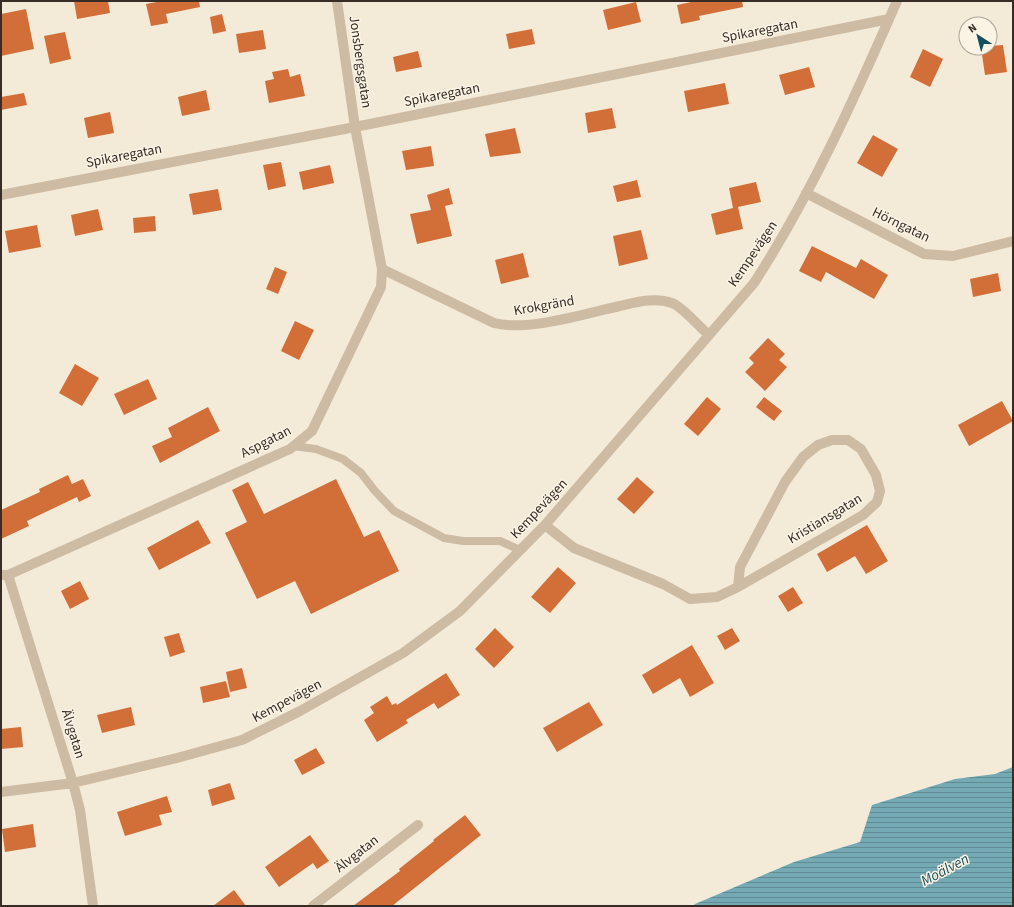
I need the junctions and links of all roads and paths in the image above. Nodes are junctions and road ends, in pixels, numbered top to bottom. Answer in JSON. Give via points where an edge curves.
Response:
{"nodes":[{"id":1,"x":337,"y":1,"type":"edge"},
{"id":2,"x":897,"y":1,"type":"edge"},
{"id":3,"x":889,"y":20,"type":"junction"},
{"id":4,"x":355,"y":127,"type":"junction"},
{"id":5,"x":806,"y":193,"type":"junction"},
{"id":6,"x":1,"y":194,"type":"edge"},
{"id":7,"x":1013,"y":241,"type":"edge"},
{"id":8,"x":382,"y":270,"type":"junction"},
{"id":9,"x":709,"y":335,"type":"junction"},
{"id":10,"x":293,"y":446,"type":"junction"},
{"id":11,"x":545,"y":525,"type":"junction"},
{"id":12,"x":520,"y":550,"type":"junction"},
{"id":13,"x":4,"y":575,"type":"edge"},
{"id":14,"x":738,"y":587,"type":"junction"},
{"id":15,"x":73,"y":783,"type":"junction"},
{"id":16,"x":1,"y":792,"type":"edge"},
{"id":17,"x":418,"y":825,"type":"dead end"},
{"id":18,"x":93,"y":906,"type":"edge"},
{"id":19,"x":313,"y":906,"type":"edge"}],
"edges":[{"from":1,"to":4,"type":"street","name":"Jonsbergsgatan"},
{"from":2,"to":3,"type":"street","name":"Kempevägen"},
{"from":3,"to":4,"type":"street","name":"Spikaregatan"},
{"from":3,"to":5,"type":"street","name":"Kempevägen"},
{"from":4,"to":6,"type":"street","name":"Spikaregatan"},
{"from":4,"to":8,"type":"street","name":"Aspgatan"},
{"from":5,"to":7,"type":"street","name":"Hörngatan","via":[[924,254],[953,256]]},
{"from":5,"to":9,"type":"street","name":"Kempevägen","via":[[783,239],[754,283]]},
{"from":8,"to":9,"type":"street","name":"Krokgränd","via":[[494,323],[508,327],[659,300],[673,304]]},
{"from":8,"to":10,"type":"street","name":"Aspgatan","via":[[381,286],[312,431]]},
{"from":9,"to":11,"type":"street","name":"Kempevägen"},
{"from":10,"to":12,"type":"lane","via":[[316,449],[343,460],[361,473],[394,511],[444,538],[463,542],[500,541]]},
{"from":10,"to":13,"type":"street","name":"Aspgatan"},
{"from":11,"to":12,"type":"street","name":"Kempevägen"},
{"from":11,"to":14,"type":"street","name":"Kristiansgatan","via":[[574,548],[663,584],[690,598],[717,597]]},
{"from":12,"to":15,"type":"street","name":"Kempevägen","via":[[460,611],[409,649],[300,711],[242,740]]},
{"from":13,"to":15,"type":"street","name":"Älvgatan"},
{"from":14,"to":14,"type":"street","name":"Kristiansgatan","via":[[864,515],[877,502],[880,490],[876,475],[861,449],[848,440],[832,440],[818,445],[803,457],[785,482],[740,567]]},
{"from":15,"to":16,"type":"street","name":"Kempevägen"},
{"from":15,"to":18,"type":"street","name":"Älvgatan","via":[[80,810]]},
{"from":17,"to":19,"type":"street","name":"Älvgatan"}]}
